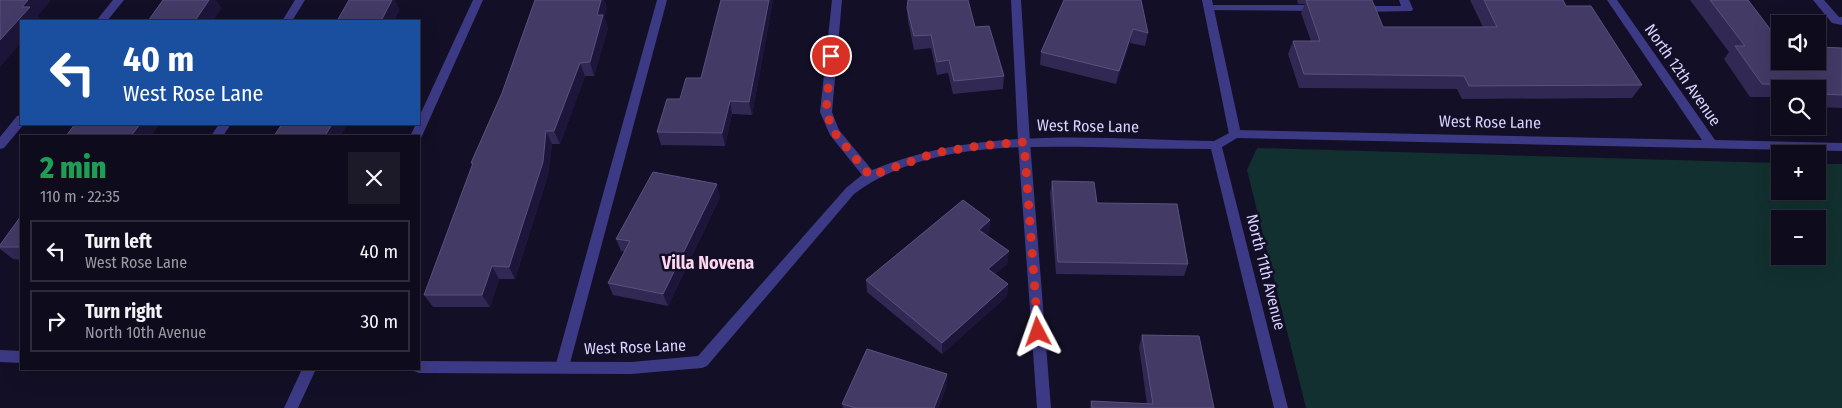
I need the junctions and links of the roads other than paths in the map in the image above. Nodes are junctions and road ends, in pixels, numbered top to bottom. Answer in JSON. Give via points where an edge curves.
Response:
{"nodes":[{"id":1,"x":118,"y":0,"type":"edge"},
{"id":2,"x":300,"y":0,"type":"edge"},
{"id":3,"x":478,"y":0,"type":"edge"},
{"id":4,"x":662,"y":0,"type":"edge"},
{"id":5,"x":837,"y":0,"type":"edge"},
{"id":6,"x":1016,"y":0,"type":"edge"},
{"id":7,"x":1404,"y":0,"type":"edge"},
{"id":8,"x":1612,"y":0,"type":"edge"},
{"id":9,"x":1818,"y":0,"type":"edge"},
{"id":10,"x":1208,"y":4,"type":"edge"},
{"id":11,"x":1328,"y":8,"type":"edge"},
{"id":12,"x":1348,"y":9,"type":"edge"},
{"id":13,"x":102,"y":20,"type":"edge"},
{"id":14,"x":288,"y":20,"type":"edge"},
{"id":15,"x":1842,"y":21,"type":"edge"},
{"id":16,"x":20,"y":120,"type":"edge"},
{"id":17,"x":1234,"y":134,"type":"junction"},
{"id":18,"x":416,"y":135,"type":"edge"},
{"id":19,"x":1024,"y":142,"type":"junction"},
{"id":20,"x":1711,"y":143,"type":"junction"},
{"id":21,"x":0,"y":145,"type":"edge"},
{"id":22,"x":1216,"y":145,"type":"junction"},
{"id":23,"x":1842,"y":147,"type":"edge"},
{"id":24,"x":870,"y":176,"type":"junction"},
{"id":25,"x":0,"y":356,"type":"edge"},
{"id":26,"x":20,"y":356,"type":"edge"},
{"id":27,"x":420,"y":367,"type":"edge"},
{"id":28,"x":562,"y":367,"type":"junction"},
{"id":29,"x":309,"y":370,"type":"edge"},
{"id":30,"x":291,"y":408,"type":"edge"},
{"id":31,"x":1044,"y":408,"type":"edge"},
{"id":32,"x":1282,"y":408,"type":"edge"}],
"edges":[{"from":1,"to":13,"type":"street"},
{"from":2,"to":14,"type":"street"},
{"from":3,"to":18,"type":"street"},
{"from":4,"to":28,"type":"street"},
{"from":5,"to":24,"type":"street","via":[[826,112],[834,132]]},
{"from":6,"to":19,"type":"street"},
{"from":7,"to":12,"type":"street","via":[[1408,9]]},
{"from":8,"to":20,"type":"street","name":"North 12th Avenue"},
{"from":9,"to":15,"type":"street","via":[[1836,21]]},
{"from":10,"to":11,"type":"street"},
{"from":10,"to":17,"type":"street"},
{"from":16,"to":21,"type":"street"},
{"from":17,"to":20,"type":"street","name":"West Rose Lane"},
{"from":17,"to":22,"type":"street"},
{"from":19,"to":22,"type":"street","name":"West Rose Lane"},
{"from":19,"to":24,"type":"street","name":"West Rose Lane","via":[[935,153]]},
{"from":19,"to":31,"type":"street"},
{"from":20,"to":23,"type":"street","name":"West Rose Lane"},
{"from":22,"to":32,"type":"street","name":"North 11th Avenue"},
{"from":24,"to":28,"type":"street","name":"West Rose Lane","via":[[850,191],[702,362],[631,368]]},
{"from":25,"to":26,"type":"street"},
{"from":27,"to":28,"type":"street","name":"West Rose Lane"},
{"from":29,"to":30,"type":"street"}]}
